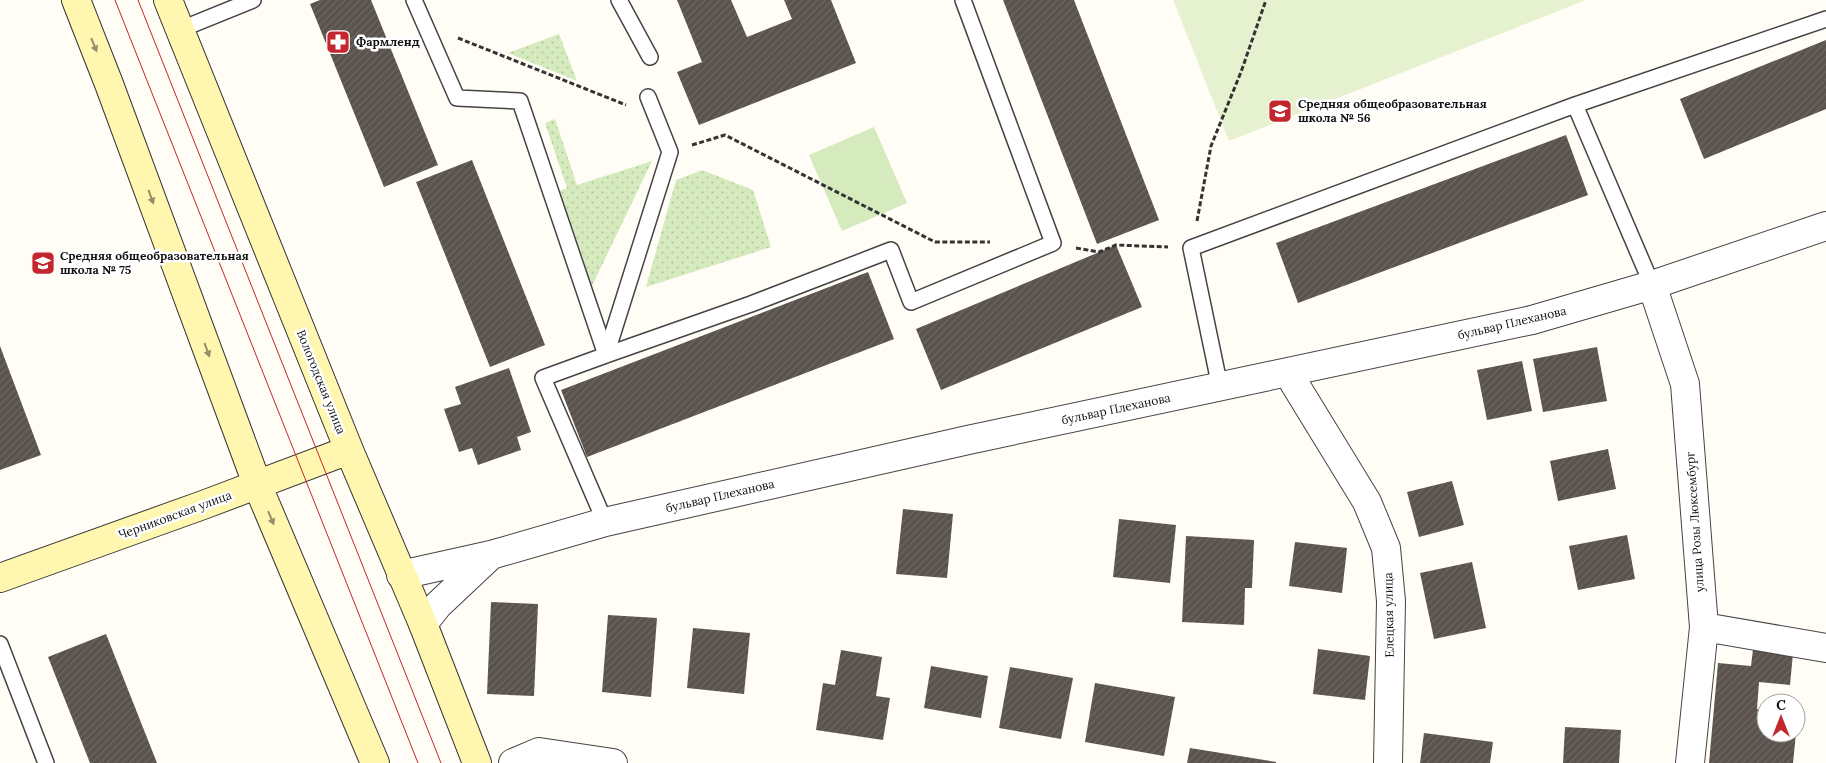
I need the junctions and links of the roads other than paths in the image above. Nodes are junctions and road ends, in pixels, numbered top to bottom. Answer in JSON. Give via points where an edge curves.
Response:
{"nodes":[{"id":1,"x":76,"y":0,"type":"edge"},
{"id":2,"x":168,"y":0,"type":"edge"},
{"id":3,"x":253,"y":0,"type":"edge"},
{"id":4,"x":619,"y":0,"type":"edge"},
{"id":5,"x":963,"y":0,"type":"edge"},
{"id":6,"x":416,"y":5,"type":"edge"},
{"id":7,"x":1826,"y":19,"type":"edge"},
{"id":8,"x":180,"y":30,"type":"junction"},
{"id":9,"x":650,"y":57,"type":"dead end"},
{"id":10,"x":648,"y":97,"type":"road end"},
{"id":11,"x":1574,"y":105,"type":"junction"},
{"id":12,"x":1826,"y":226,"type":"edge"},
{"id":13,"x":1652,"y":285,"type":"junction"},
{"id":14,"x":606,"y":355,"type":"junction"},
{"id":15,"x":1288,"y":373,"type":"junction"},
{"id":16,"x":1220,"y":387,"type":"junction"},
{"id":17,"x":349,"y":450,"type":"junction"},
{"id":18,"x":257,"y":484,"type":"junction"},
{"id":19,"x":605,"y":522,"type":"junction"},
{"id":20,"x":491,"y":555,"type":"junction"},
{"id":21,"x":401,"y":575,"type":"junction"},
{"id":22,"x":0,"y":578,"type":"edge"},
{"id":23,"x":422,"y":624,"type":"junction"},
{"id":24,"x":1704,"y":627,"type":"junction"},
{"id":25,"x":0,"y":644,"type":"edge"},
{"id":26,"x":1826,"y":648,"type":"edge"},
{"id":27,"x":46,"y":763,"type":"edge"},
{"id":28,"x":375,"y":763,"type":"edge"},
{"id":29,"x":477,"y":763,"type":"edge"},
{"id":30,"x":513,"y":763,"type":"edge"},
{"id":31,"x":613,"y":763,"type":"edge"},
{"id":32,"x":1388,"y":763,"type":"edge"},
{"id":33,"x":1690,"y":763,"type":"edge"}],
"edges":[{"from":1,"to":18,"type":"main road","one_way":true},
{"from":2,"to":8,"type":"main road","name":"Вологодская улица"},
{"from":3,"to":8,"type":"lane"},
{"from":4,"to":9,"type":"lane"},
{"from":5,"to":14,"type":"lane","via":[[1053,243],[911,302],[891,250]]},
{"from":6,"to":14,"type":"lane","via":[[457,98],[520,101]]},
{"from":7,"to":11,"type":"lane"},
{"from":8,"to":17,"type":"main road","name":"Вологодская улица"},
{"from":10,"to":14,"type":"lane","via":[[670,152]]},
{"from":11,"to":13,"type":"lane"},
{"from":11,"to":16,"type":"lane","via":[[1191,248]]},
{"from":12,"to":13,"type":"street","name":"бульвар Плеханова"},
{"from":13,"to":15,"type":"street","name":"бульвар Плеханова","via":[[1532,320]]},
{"from":13,"to":24,"type":"street","name":"улица Розы Люксембург","via":[[1685,384]]},
{"from":14,"to":19,"type":"lane","via":[[543,378]]},
{"from":15,"to":16,"type":"street","name":"бульвар Плеханова"},
{"from":15,"to":32,"type":"street","name":"Елецкая улица","via":[[1367,502],[1386,548],[1391,601]]},
{"from":16,"to":19,"type":"street","name":"бульвар Плеханова"},
{"from":17,"to":18,"type":"main road","name":"Черниковская улица"},
{"from":17,"to":21,"type":"main road","name":"Вологодская улица"},
{"from":18,"to":22,"type":"main road","name":"Черниковская улица"},
{"from":18,"to":28,"type":"main road","one_way":true},
{"from":19,"to":20,"type":"street","name":"бульвар Плеханова"},
{"from":20,"to":21,"type":"street","name":"бульвар Плеханова"},
{"from":20,"to":23,"type":"street"},
{"from":21,"to":23,"type":"main road","name":"Вологодская улица"},
{"from":23,"to":29,"type":"main road","name":"Вологодская улица"},
{"from":24,"to":26,"type":"street"},
{"from":24,"to":33,"type":"street","name":"улица Розы Люксембург"},
{"from":25,"to":27,"type":"lane"},
{"from":30,"to":31,"type":"street","via":[[539,752]]}]}
